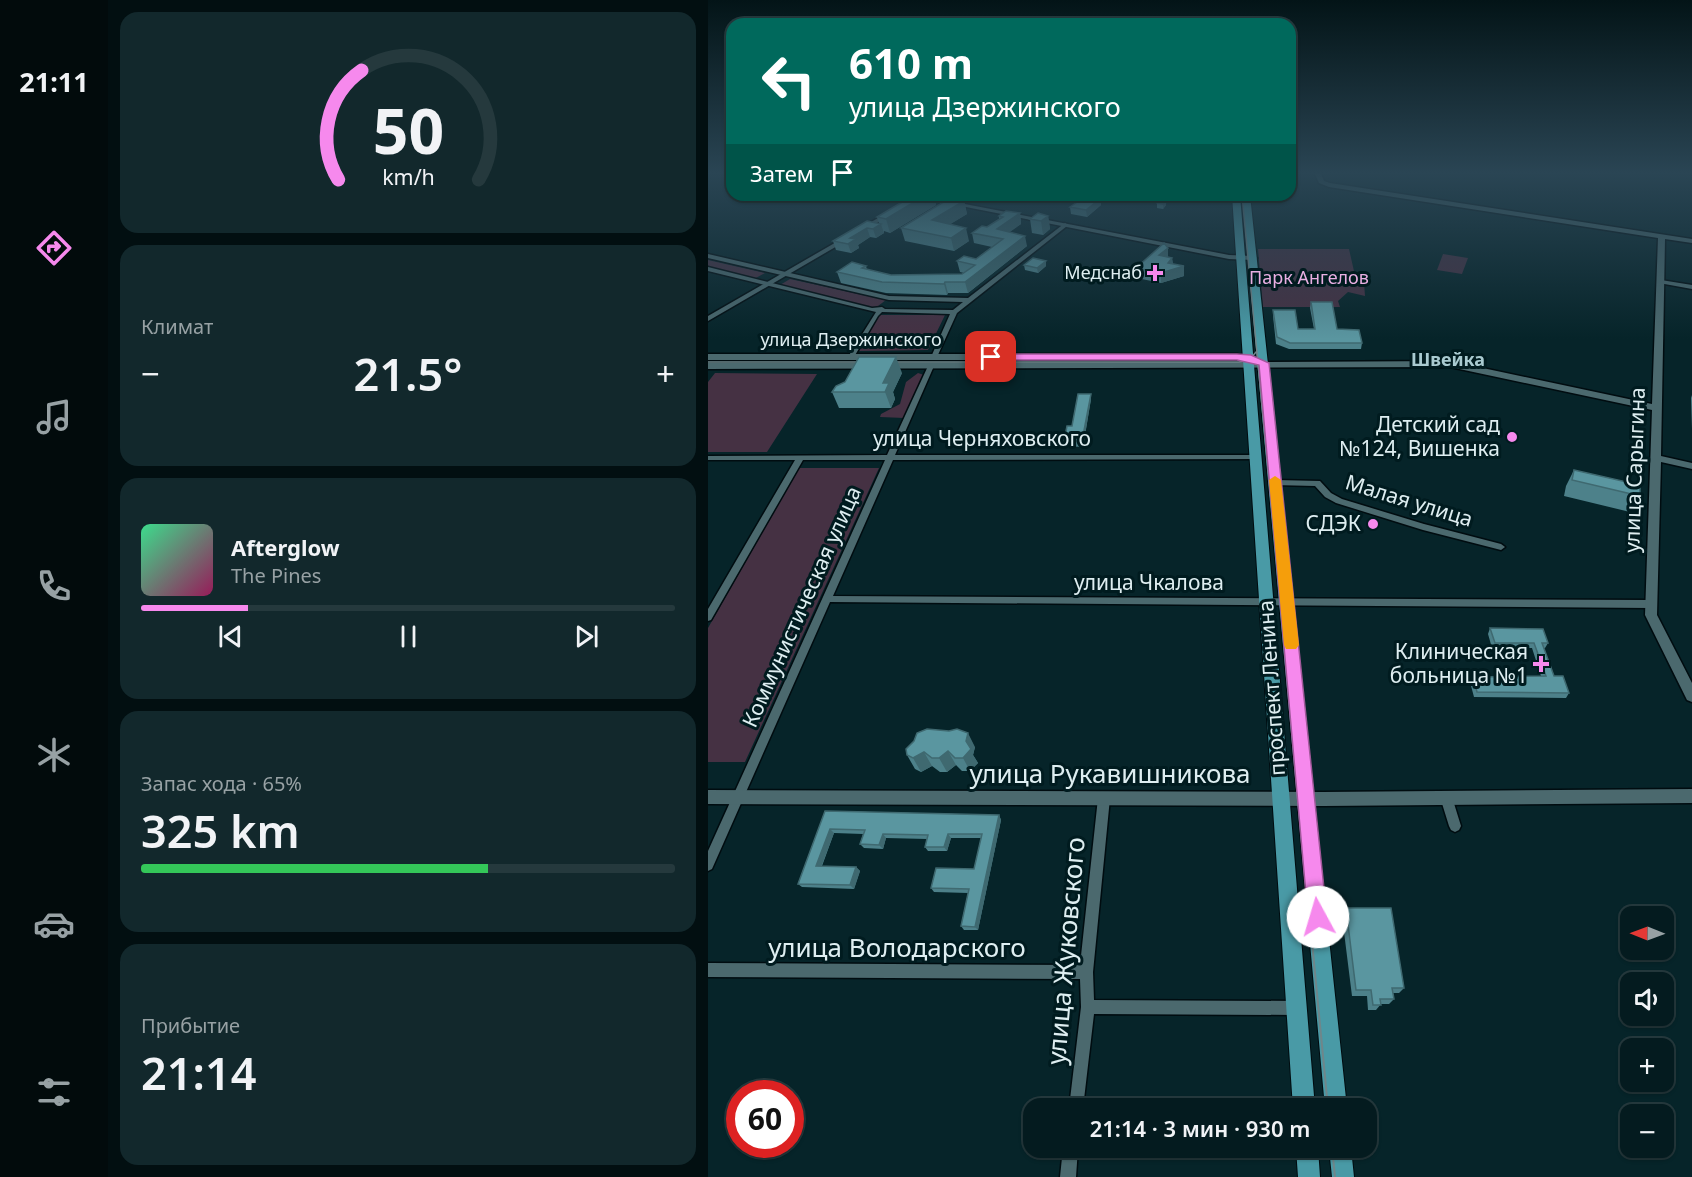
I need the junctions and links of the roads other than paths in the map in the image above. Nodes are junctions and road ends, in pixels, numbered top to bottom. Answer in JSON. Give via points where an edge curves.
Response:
{"nodes":[{"id":1,"x":859,"y":229,"type":"edge"},
{"id":2,"x":1060,"y":229,"type":"edge"},
{"id":3,"x":1086,"y":229,"type":"edge"},
{"id":4,"x":1239,"y":229,"type":"edge"},
{"id":5,"x":1250,"y":229,"type":"edge"},
{"id":6,"x":1616,"y":229,"type":"edge"},
{"id":7,"x":1662,"y":236,"type":"junction"},
{"id":8,"x":1692,"y":241,"type":"edge"},
{"id":9,"x":708,"y":256,"type":"edge"},
{"id":10,"x":1241,"y":258,"type":"junction"},
{"id":11,"x":1253,"y":258,"type":"junction"},
{"id":12,"x":708,"y":269,"type":"edge"},
{"id":13,"x":781,"y":274,"type":"junction"},
{"id":14,"x":1661,"y":282,"type":"junction"},
{"id":15,"x":764,"y":283,"type":"junction"},
{"id":16,"x":1692,"y":287,"type":"edge"},
{"id":17,"x":894,"y":299,"type":"junction"},
{"id":18,"x":967,"y":300,"type":"junction"},
{"id":19,"x":879,"y":311,"type":"junction"},
{"id":20,"x":954,"y":312,"type":"junction"},
{"id":21,"x":708,"y":313,"type":"edge"},
{"id":22,"x":708,"y":319,"type":"edge"},
{"id":23,"x":708,"y":357,"type":"edge"},
{"id":24,"x":850,"y":357,"type":"junction"},
{"id":25,"x":932,"y":361,"type":"junction"},
{"id":26,"x":1253,"y":362,"type":"junction"},
{"id":27,"x":708,"y":366,"type":"edge"},
{"id":28,"x":1656,"y":408,"type":"junction"},
{"id":29,"x":1255,"y":457,"type":"junction"},
{"id":30,"x":708,"y":458,"type":"edge"},
{"id":31,"x":800,"y":458,"type":"junction"},
{"id":32,"x":891,"y":458,"type":"junction"},
{"id":33,"x":1655,"y":458,"type":"junction"},
{"id":34,"x":1692,"y":466,"type":"edge"},
{"id":35,"x":1276,"y":483,"type":"junction"},
{"id":36,"x":1501,"y":547,"type":"dead end"},
{"id":37,"x":827,"y":599,"type":"junction"},
{"id":38,"x":1266,"y":601,"type":"junction"},
{"id":39,"x":1287,"y":601,"type":"junction"},
{"id":40,"x":1650,"y":604,"type":"junction"},
{"id":41,"x":708,"y":617,"type":"edge"},
{"id":42,"x":1692,"y":696,"type":"edge"},
{"id":43,"x":1692,"y":796,"type":"edge"},
{"id":44,"x":708,"y":797,"type":"edge"},
{"id":45,"x":739,"y":797,"type":"junction"},
{"id":46,"x":1446,"y":797,"type":"junction"},
{"id":47,"x":1104,"y":798,"type":"junction"},
{"id":48,"x":1281,"y":799,"type":"junction"},
{"id":49,"x":1306,"y":799,"type":"junction"},
{"id":50,"x":1455,"y":826,"type":"dead end"},
{"id":51,"x":708,"y":865,"type":"edge"},
{"id":52,"x":708,"y":970,"type":"edge"},
{"id":53,"x":1086,"y":972,"type":"junction"},
{"id":54,"x":1088,"y":1007,"type":"junction"},
{"id":55,"x":1296,"y":1008,"type":"junction"},
{"id":56,"x":1077,"y":1098,"type":"edge"},
{"id":57,"x":1303,"y":1098,"type":"edge"},
{"id":58,"x":1335,"y":1098,"type":"edge"},
{"id":59,"x":1070,"y":1158,"type":"edge"},
{"id":60,"x":1308,"y":1158,"type":"edge"},
{"id":61,"x":1341,"y":1158,"type":"edge"},
{"id":62,"x":1068,"y":1177,"type":"edge"},
{"id":63,"x":1309,"y":1177,"type":"edge"},
{"id":64,"x":1343,"y":1177,"type":"edge"}],
"edges":[{"from":1,"to":13,"type":"street"},
{"from":2,"to":18,"type":"street"},
{"from":3,"to":10,"type":"street"},
{"from":4,"to":10,"type":"main road","name":"проспект Ленина"},
{"from":5,"to":11,"type":"main road","name":"проспект Ленина"},
{"from":6,"to":7,"type":"street"},
{"from":7,"to":8,"type":"street"},
{"from":7,"to":14,"type":"street","name":"улица Сарыгина"},
{"from":9,"to":13,"type":"street"},
{"from":10,"to":11,"type":"street"},
{"from":10,"to":26,"type":"main road","name":"проспект Ленина"},
{"from":11,"to":26,"type":"main road","name":"проспект Ленина"},
{"from":12,"to":15,"type":"street"},
{"from":13,"to":15,"type":"street"},
{"from":13,"to":17,"type":"street"},
{"from":14,"to":16,"type":"street"},
{"from":14,"to":28,"type":"street","name":"улица Сарыгина"},
{"from":15,"to":19,"type":"street"},
{"from":15,"to":21,"type":"street"},
{"from":15,"to":22,"type":"street"},
{"from":17,"to":18,"type":"street"},
{"from":17,"to":19,"type":"street"},
{"from":18,"to":20,"type":"street"},
{"from":19,"to":20,"type":"street"},
{"from":19,"to":24,"type":"street"},
{"from":20,"to":25,"type":"street","name":"Коммунистическая улица"},
{"from":23,"to":24,"type":"street","name":"улица Дзержинского"},
{"from":24,"to":25,"type":"street","name":"улица Дзержинского"},
{"from":25,"to":26,"type":"street","name":"улица Дзержинского"},
{"from":25,"to":27,"type":"street","name":"улица Дзержинского"},
{"from":25,"to":32,"type":"street","name":"Коммунистическая улица"},
{"from":26,"to":28,"type":"street","name":"улица Дзержинского","via":[[1457,365]]},
{"from":26,"to":29,"type":"main road","name":"проспект Ленина"},
{"from":26,"to":35,"type":"main road","name":"проспект Ленина"},
{"from":28,"to":33,"type":"street","name":"улица Сарыгина"},
{"from":29,"to":32,"type":"street","name":"улица Черняховского"},
{"from":29,"to":38,"type":"main road","name":"проспект Ленина"},
{"from":30,"to":31,"type":"street","name":"улица Черняховского"},
{"from":31,"to":32,"type":"street","name":"улица Черняховского"},
{"from":31,"to":41,"type":"street"},
{"from":32,"to":37,"type":"street","name":"Коммунистическая улица"},
{"from":33,"to":34,"type":"street"},
{"from":33,"to":40,"type":"street","name":"улица Сарыгина"},
{"from":35,"to":36,"type":"street","name":"Малая улица","via":[[1317,483],[1339,501]]},
{"from":35,"to":39,"type":"main road","name":"проспект Ленина"},
{"from":37,"to":38,"type":"street","name":"улица Чкалова"},
{"from":37,"to":45,"type":"street","name":"Коммунистическая улица"},
{"from":38,"to":39,"type":"street","name":"улица Чкалова"},
{"from":38,"to":48,"type":"main road","name":"проспект Ленина"},
{"from":39,"to":40,"type":"street","name":"улица Чкалова"},
{"from":39,"to":49,"type":"main road","name":"проспект Ленина"},
{"from":40,"to":42,"type":"street","name":"улица Сарыгина","via":[[1656,626]]},
{"from":43,"to":46,"type":"street","name":"улица Рукавишникова"},
{"from":44,"to":45,"type":"street","name":"улица Рукавишникова"},
{"from":45,"to":47,"type":"street","name":"улица Рукавишникова"},
{"from":45,"to":51,"type":"street","name":"Коммунистическая улица"},
{"from":46,"to":49,"type":"street","name":"улица Рукавишникова"},
{"from":46,"to":50,"type":"street"},
{"from":47,"to":48,"type":"street","name":"улица Рукавишникова"},
{"from":47,"to":53,"type":"street","name":"улица Жуковского"},
{"from":48,"to":49,"type":"street","name":"улица Рукавишникова"},
{"from":48,"to":55,"type":"main road","name":"проспект Ленина"},
{"from":49,"to":58,"type":"main road","name":"проспект Ленина"},
{"from":52,"to":53,"type":"street","name":"улица Володарского"},
{"from":53,"to":54,"type":"street","name":"улица Жуковского"},
{"from":54,"to":55,"type":"street"},
{"from":54,"to":56,"type":"street","name":"улица Жуковского"},
{"from":55,"to":57,"type":"main road","name":"проспект Ленина"},
{"from":59,"to":62,"type":"street"},
{"from":60,"to":63,"type":"main road"},
{"from":61,"to":64,"type":"main road"}]}
